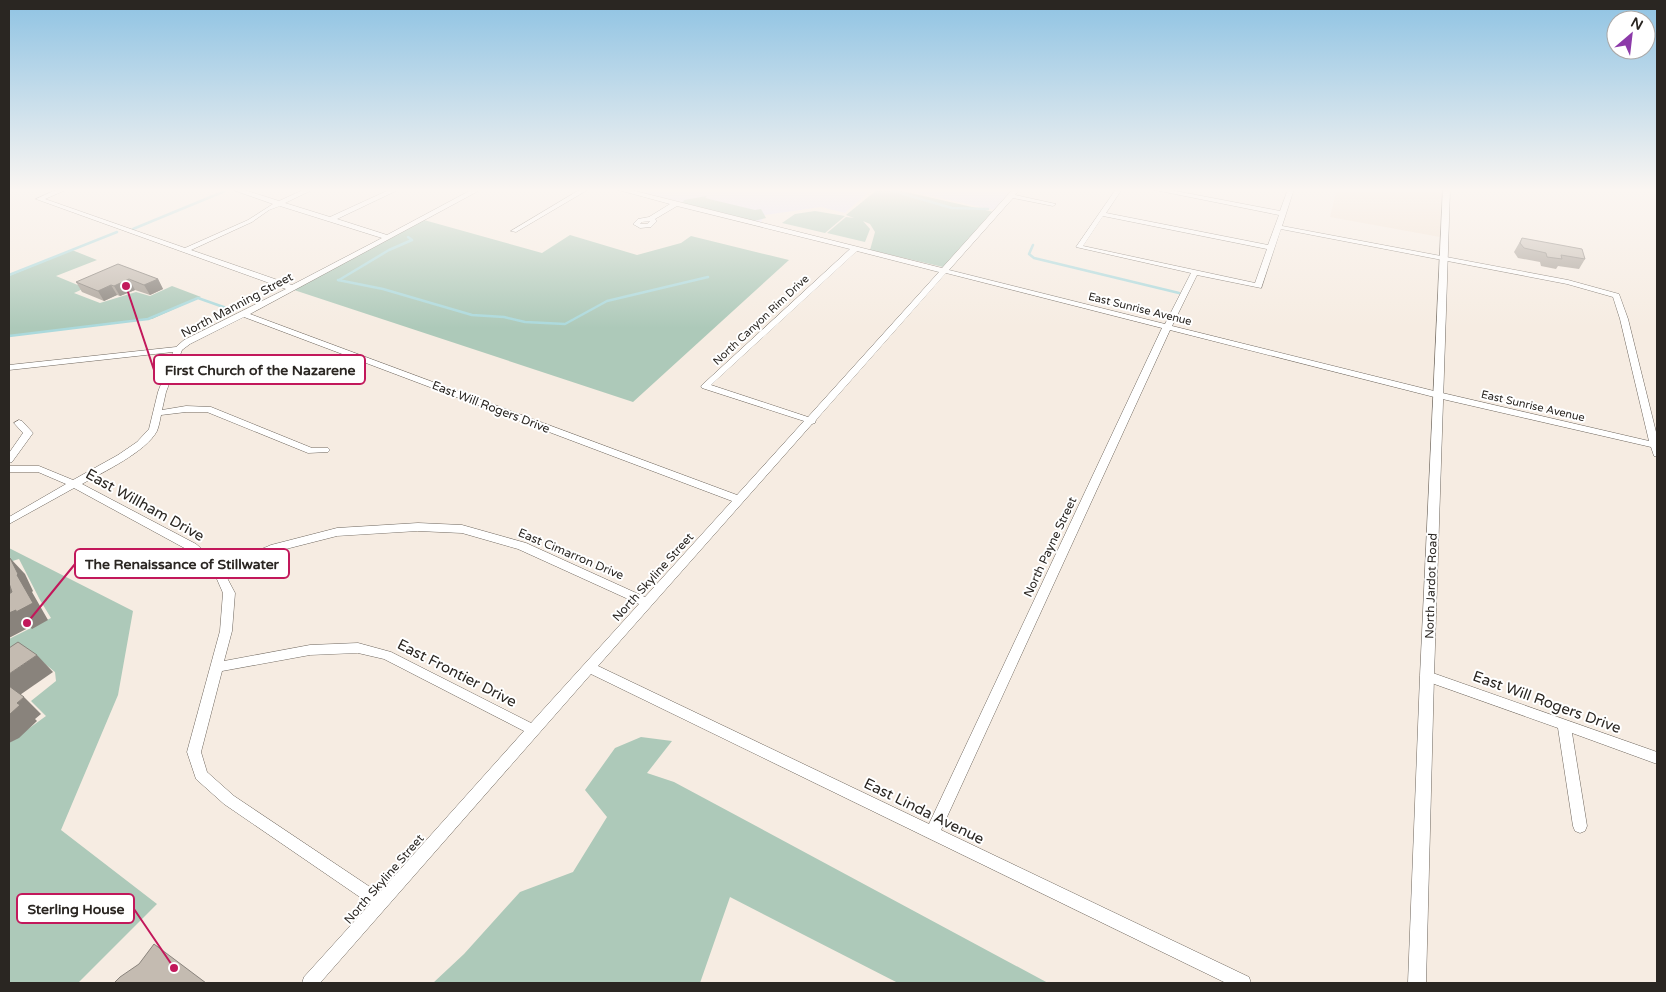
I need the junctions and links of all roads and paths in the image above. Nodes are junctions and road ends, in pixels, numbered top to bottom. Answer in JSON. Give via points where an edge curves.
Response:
{"nodes":[{"id":1,"x":140,"y":235,"type":"edge"},
{"id":2,"x":218,"y":235,"type":"edge"},
{"id":3,"x":380,"y":235,"type":"edge"},
{"id":4,"x":389,"y":235,"type":"edge"},
{"id":5,"x":800,"y":235,"type":"edge"},
{"id":6,"x":977,"y":235,"type":"edge"},
{"id":7,"x":1087,"y":235,"type":"edge"},
{"id":8,"x":1208,"y":235,"type":"edge"},
{"id":9,"x":1275,"y":235,"type":"edge"},
{"id":10,"x":1321,"y":235,"type":"edge"},
{"id":11,"x":1446,"y":235,"type":"edge"},
{"id":12,"x":386,"y":237,"type":"junction"},
{"id":13,"x":1271,"y":248,"type":"junction"},
{"id":14,"x":855,"y":249,"type":"junction"},
{"id":15,"x":186,"y":250,"type":"junction"},
{"id":16,"x":1445,"y":259,"type":"junction"},
{"id":17,"x":945,"y":272,"type":"junction"},
{"id":18,"x":1194,"y":272,"type":"junction"},
{"id":19,"x":292,"y":288,"type":"junction"},
{"id":20,"x":244,"y":314,"type":"junction"},
{"id":21,"x":1167,"y":327,"type":"junction"},
{"id":22,"x":178,"y":349,"type":"junction"},
{"id":23,"x":9,"y":367,"type":"edge"},
{"id":24,"x":1438,"y":395,"type":"junction"},
{"id":25,"x":158,"y":413,"type":"junction"},
{"id":26,"x":812,"y":421,"type":"junction"},
{"id":27,"x":19,"y":423,"type":"dead end"},
{"id":28,"x":1657,"y":449,"type":"edge"},
{"id":29,"x":325,"y":450,"type":"dead end"},
{"id":30,"x":9,"y":460,"type":"edge"},
{"id":31,"x":9,"y":469,"type":"edge"},
{"id":32,"x":73,"y":484,"type":"junction"},
{"id":33,"x":739,"y":500,"type":"junction"},
{"id":34,"x":9,"y":521,"type":"edge"},
{"id":35,"x":219,"y":572,"type":"junction"},
{"id":36,"x":648,"y":603,"type":"junction"},
{"id":37,"x":216,"y":667,"type":"junction"},
{"id":38,"x":590,"y":668,"type":"junction"},
{"id":39,"x":1427,"y":676,"type":"junction"},
{"id":40,"x":1564,"y":726,"type":"junction"},
{"id":41,"x":533,"y":730,"type":"junction"},
{"id":42,"x":1657,"y":758,"type":"edge"},
{"id":43,"x":1580,"y":826,"type":"dead end"},
{"id":44,"x":932,"y":834,"type":"junction"},
{"id":45,"x":381,"y":903,"type":"junction"},
{"id":46,"x":310,"y":983,"type":"edge"},
{"id":47,"x":1243,"y":983,"type":"edge"},
{"id":48,"x":1417,"y":983,"type":"edge"}],
"edges":[{"from":1,"to":15,"type":"street"},
{"from":2,"to":15,"type":"street"},
{"from":3,"to":12,"type":"street"},
{"from":4,"to":12,"type":"street","name":"North Manning Street"},
{"from":5,"to":14,"type":"street","name":"East Sunrise Avenue"},
{"from":6,"to":17,"type":"street","name":"North Skyline Street"},
{"from":7,"to":18,"type":"street","via":[[1079,247]]},
{"from":8,"to":13,"type":"street"},
{"from":9,"to":13,"type":"street"},
{"from":10,"to":16,"type":"street"},
{"from":11,"to":16,"type":"street","name":"North Jardot Road"},
{"from":12,"to":19,"type":"street","name":"North Manning Street"},
{"from":13,"to":18,"type":"street","via":[[1258,286]]},
{"from":14,"to":17,"type":"street","name":"East Sunrise Avenue"},
{"from":14,"to":26,"type":"street","name":"North Canyon Rim Drive","via":[[705,386]]},
{"from":15,"to":19,"type":"street"},
{"from":16,"to":24,"type":"street","name":"North Jardot Road"},
{"from":16,"to":28,"type":"street","via":[[1568,282],[1616,296]]},
{"from":17,"to":21,"type":"street","name":"East Sunrise Avenue"},
{"from":17,"to":26,"type":"street","name":"North Skyline Street"},
{"from":18,"to":21,"type":"street","name":"North Payne Street"},
{"from":19,"to":20,"type":"street","name":"North Manning Street"},
{"from":20,"to":22,"type":"street","name":"North Manning Street"},
{"from":20,"to":33,"type":"street","name":"East Will Rogers Drive"},
{"from":21,"to":24,"type":"street","name":"East Sunrise Avenue"},
{"from":21,"to":44,"type":"street","name":"North Payne Street"},
{"from":22,"to":23,"type":"street"},
{"from":22,"to":25,"type":"street","name":"North Manning Street"},
{"from":24,"to":28,"type":"street","name":"East Sunrise Avenue"},
{"from":24,"to":39,"type":"street","name":"North Jardot Road"},
{"from":25,"to":29,"type":"street","via":[[208,409],[311,451]]},
{"from":25,"to":32,"type":"street","name":"North Manning Street","via":[[153,430],[140,444]]},
{"from":26,"to":33,"type":"street","name":"North Skyline Street"},
{"from":27,"to":30,"type":"street","via":[[28,433]]},
{"from":31,"to":32,"type":"street","name":"East Willham Drive","via":[[39,469]]},
{"from":32,"to":34,"type":"street","name":"North Manning Street"},
{"from":32,"to":35,"type":"street","name":"East Willham Drive","via":[[192,547]]},
{"from":33,"to":36,"type":"street","name":"North Skyline Street"},
{"from":35,"to":36,"type":"street","name":"East Cimarron Drive","via":[[275,548],[337,532],[418,527],[462,529],[522,546]]},
{"from":35,"to":37,"type":"street","name":"East Willham Drive","via":[[229,593],[226,631]]},
{"from":36,"to":38,"type":"street","name":"North Skyline Street"},
{"from":37,"to":41,"type":"street","name":"East Frontier Drive","via":[[310,650],[361,649],[387,655]]},
{"from":37,"to":45,"type":"street","name":"East Willham Drive","via":[[194,752],[201,775],[229,800]]},
{"from":38,"to":41,"type":"street","name":"North Skyline Street"},
{"from":38,"to":44,"type":"street","name":"East Linda Avenue"},
{"from":39,"to":40,"type":"street","name":"East Will Rogers Drive"},
{"from":39,"to":48,"type":"street","name":"North Jardot Road"},
{"from":40,"to":42,"type":"street","name":"East Will Rogers Drive"},
{"from":40,"to":43,"type":"street"},
{"from":41,"to":45,"type":"street","name":"North Skyline Street"},
{"from":44,"to":47,"type":"street","name":"East Linda Avenue"},
{"from":45,"to":46,"type":"street","name":"North Skyline Street"}]}
